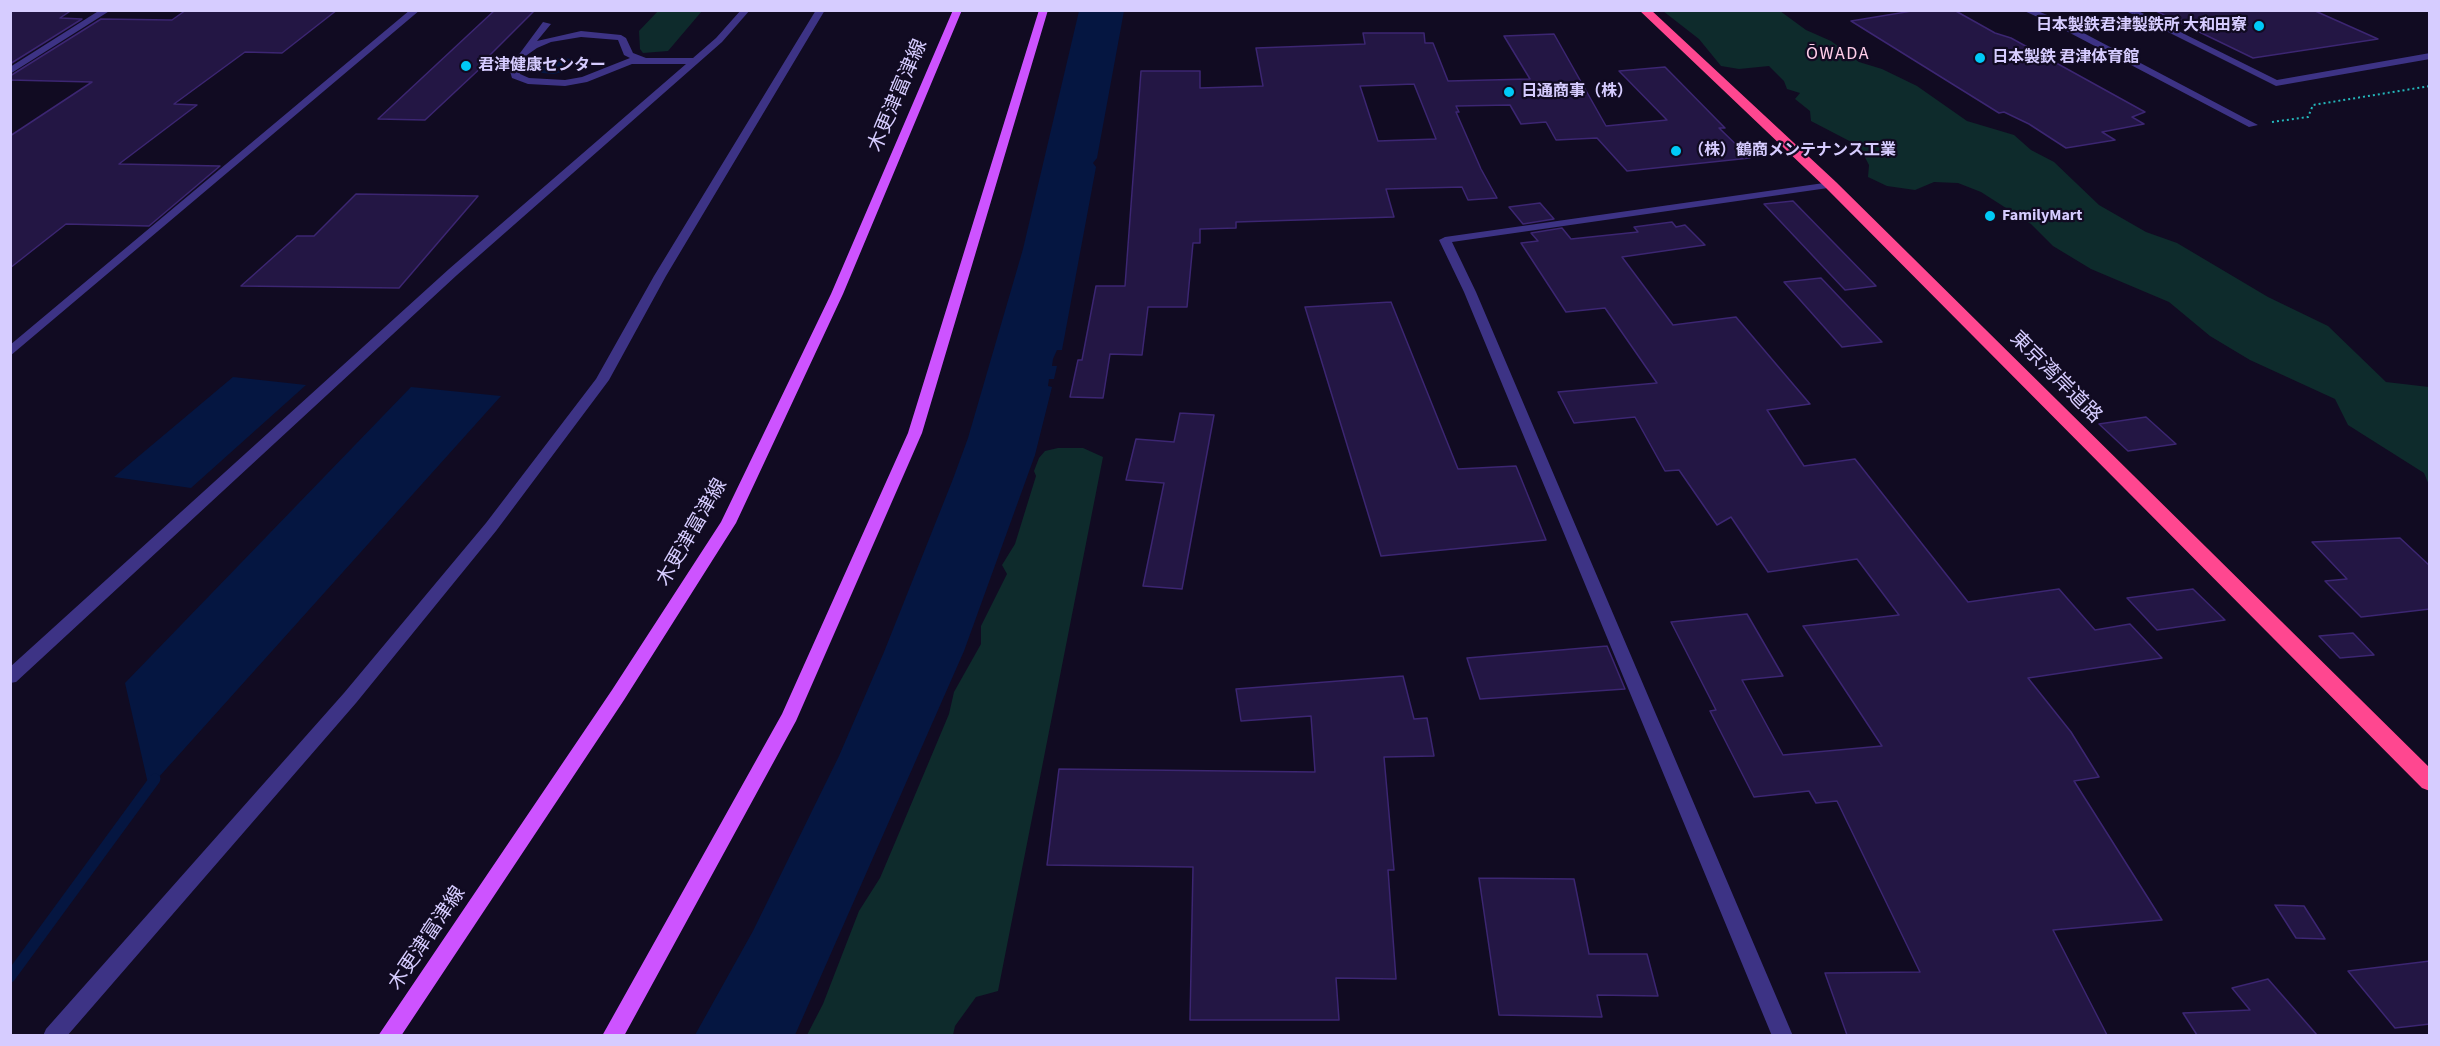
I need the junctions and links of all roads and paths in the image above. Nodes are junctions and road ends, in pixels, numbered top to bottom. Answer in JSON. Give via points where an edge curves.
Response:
{"nodes":[{"id":1,"x":106,"y":10,"type":"edge"},
{"id":2,"x":416,"y":10,"type":"edge"},
{"id":3,"x":746,"y":10,"type":"edge"},
{"id":4,"x":821,"y":10,"type":"edge"},
{"id":5,"x":958,"y":10,"type":"edge"},
{"id":6,"x":1044,"y":10,"type":"edge"},
{"id":7,"x":1644,"y":10,"type":"edge"},
{"id":8,"x":2026,"y":10,"type":"edge"},
{"id":9,"x":2046,"y":10,"type":"edge"},
{"id":10,"x":2128,"y":10,"type":"edge"},
{"id":11,"x":2054,"y":21,"type":"junction"},
{"id":12,"x":546,"y":24,"type":"dead end"},
{"id":13,"x":601,"y":24,"type":"dead end"},
{"id":14,"x":591,"y":34,"type":"junction"},
{"id":15,"x":524,"y":53,"type":"junction"},
{"id":16,"x":2430,"y":56,"type":"edge"},
{"id":17,"x":643,"y":60,"type":"junction"},
{"id":18,"x":695,"y":61,"type":"junction"},
{"id":19,"x":10,"y":71,"type":"edge"},
{"id":20,"x":2430,"y":86,"type":"edge"},
{"id":21,"x":2253,"y":125,"type":"joint"},
{"id":22,"x":1831,"y":185,"type":"junction"},
{"id":23,"x":10,"y":352,"type":"edge"},
{"id":24,"x":10,"y":677,"type":"edge"},
{"id":25,"x":2430,"y":782,"type":"edge"},
{"id":26,"x":53,"y":1035,"type":"edge"},
{"id":27,"x":388,"y":1035,"type":"edge"},
{"id":28,"x":612,"y":1035,"type":"edge"},
{"id":29,"x":1783,"y":1035,"type":"edge"}],
"edges":[{"from":1,"to":19,"type":"street"},
{"from":2,"to":23,"type":"street"},
{"from":3,"to":18,"type":"street"},
{"from":4,"to":26,"type":"street","via":[[660,276],[602,380],[491,526],[350,698]]},
{"from":5,"to":27,"type":"main road","name":"木更津富津線","via":[[837,294],[728,523],[618,695]]},
{"from":6,"to":28,"type":"main road","via":[[915,433],[790,717]]},
{"from":7,"to":22,"type":"highway","name":"東京湾岸道路"},
{"from":8,"to":11,"type":"street"},
{"from":9,"to":11,"type":"street"},
{"from":10,"to":16,"type":"street","via":[[2276,83]]},
{"from":11,"to":21,"type":"street"},
{"from":12,"to":15,"type":"street"},
{"from":13,"to":14,"type":"street"},
{"from":14,"to":15,"type":"street","via":[[549,40]]},
{"from":14,"to":17,"type":"street","via":[[621,38],[629,55]]},
{"from":15,"to":17,"type":"street","via":[[514,68],[515,76],[545,83],[584,80]]},
{"from":17,"to":18,"type":"street"},
{"from":18,"to":24,"type":"street","via":[[453,272]]},
{"from":20,"to":21,"type":"path","via":[[2313,105],[2308,117]]},
{"from":22,"to":25,"type":"highway","name":"東京湾岸道路"},
{"from":22,"to":29,"type":"street","via":[[1444,240],[1470,292]]}]}
